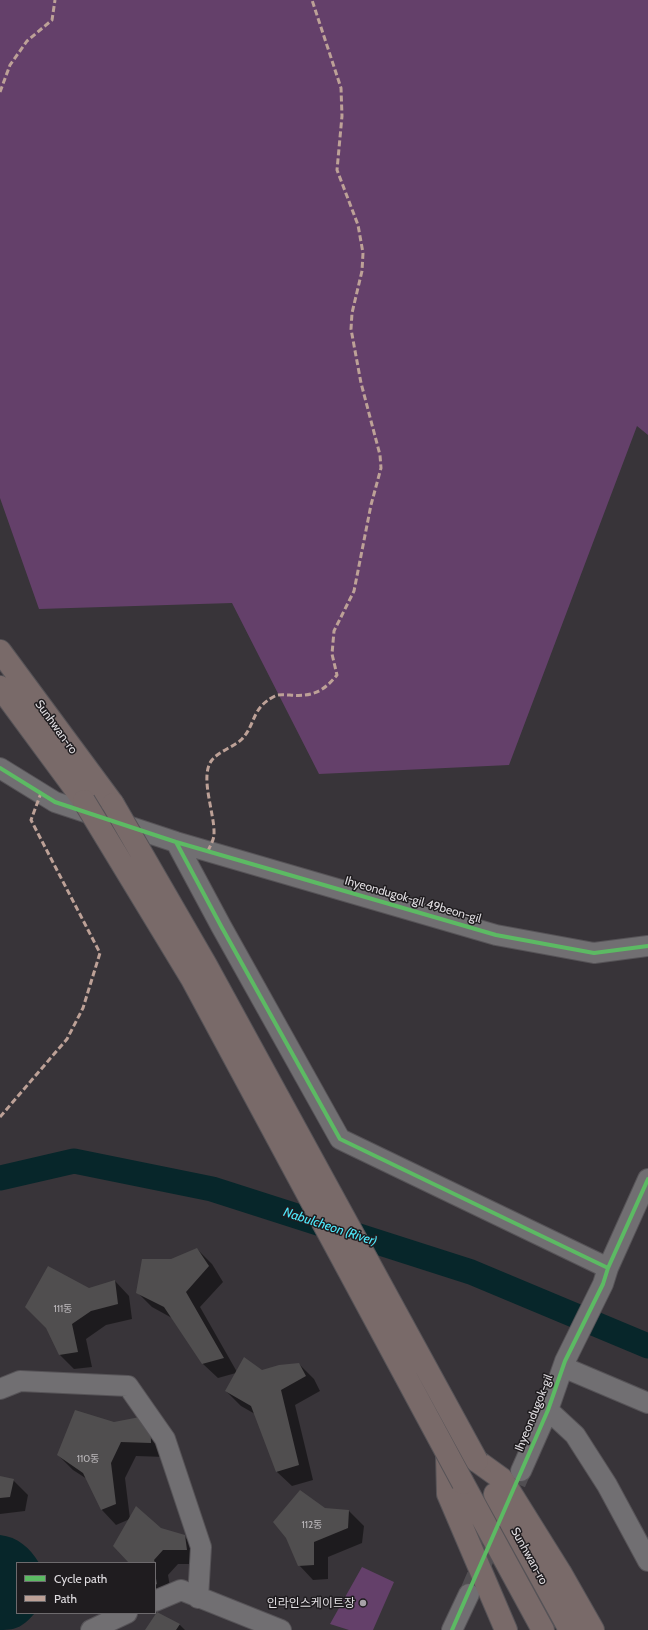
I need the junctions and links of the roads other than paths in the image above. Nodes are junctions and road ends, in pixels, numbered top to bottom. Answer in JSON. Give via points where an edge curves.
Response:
{"nodes":[{"id":1,"x":0,"y":651,"type":"edge"},
{"id":2,"x":0,"y":687,"type":"edge"},
{"id":3,"x":0,"y":768,"type":"edge"},
{"id":4,"x":176,"y":842,"type":"junction"},
{"id":5,"x":648,"y":946,"type":"edge"},
{"id":6,"x":648,"y":1179,"type":"edge"},
{"id":7,"x":605,"y":1276,"type":"junction"},
{"id":8,"x":564,"y":1364,"type":"junction"},
{"id":9,"x":0,"y":1389,"type":"edge"},
{"id":10,"x":648,"y":1403,"type":"edge"},
{"id":11,"x":548,"y":1410,"type":"junction"},
{"id":12,"x":477,"y":1461,"type":"junction"},
{"id":13,"x":521,"y":1471,"type":"tunnel mouth"},
{"id":14,"x":460,"y":1490,"type":"junction"},
{"id":15,"x":648,"y":1561,"type":"edge"},
{"id":16,"x":469,"y":1594,"type":"tunnel mouth"},
{"id":17,"x":198,"y":1598,"type":"junction"},
{"id":18,"x":156,"y":1601,"type":"edge"},
{"id":19,"x":125,"y":1614,"type":"edge"},
{"id":20,"x":91,"y":1630,"type":"edge"},
{"id":21,"x":281,"y":1630,"type":"edge"},
{"id":22,"x":452,"y":1630,"type":"edge"},
{"id":23,"x":506,"y":1630,"type":"edge"},
{"id":24,"x":521,"y":1630,"type":"edge"},
{"id":25,"x":543,"y":1630,"type":"edge"},
{"id":26,"x":570,"y":1630,"type":"edge"},
{"id":27,"x":593,"y":1630,"type":"edge"}],
"edges":[{"from":1,"to":12,"type":"highway","name":"Sunhwan-ro","bridge":true,"via":[[112,804],[210,972]]},
{"from":2,"to":14,"type":"highway","name":"Sunhwan-ro","bridge":true,"via":[[84,801],[192,979],[447,1454]]},
{"from":3,"to":4,"type":"street","name":"Ihyeondugok-gil 49beon-gil","via":[[55,802]]},
{"from":4,"to":5,"type":"street","name":"Ihyeondugok-gil 49beon-gil","via":[[496,935],[594,953]]},
{"from":4,"to":7,"type":"street","via":[[340,1139]]},
{"from":6,"to":7,"type":"street"},
{"from":7,"to":8,"type":"street","name":"Ihyeondugok-gil"},
{"from":8,"to":10,"type":"street"},
{"from":8,"to":11,"type":"street","name":"Ihyeondugok-gil"},
{"from":9,"to":17,"type":"street","via":[[20,1381],[128,1386],[165,1439],[201,1547]]},
{"from":11,"to":13,"type":"street","name":"Ihyeondugok-gil"},
{"from":11,"to":15,"type":"street","name":"Ihyeondugok-gil","via":[[576,1435],[607,1485]]},
{"from":12,"to":26,"type":"highway","name":"Sunhwan-ro"},
{"from":12,"to":27,"type":"highway","via":[[502,1479]]},
{"from":14,"to":23,"type":"highway"},
{"from":14,"to":24,"type":"highway","via":[[472,1524]]},
{"from":14,"to":25,"type":"highway","name":"Sunhwan-ro"},
{"from":16,"to":22,"type":"street"},
{"from":17,"to":18,"type":"street","via":[[181,1590]]},
{"from":17,"to":21,"type":"street"},
{"from":19,"to":20,"type":"street"}]}
